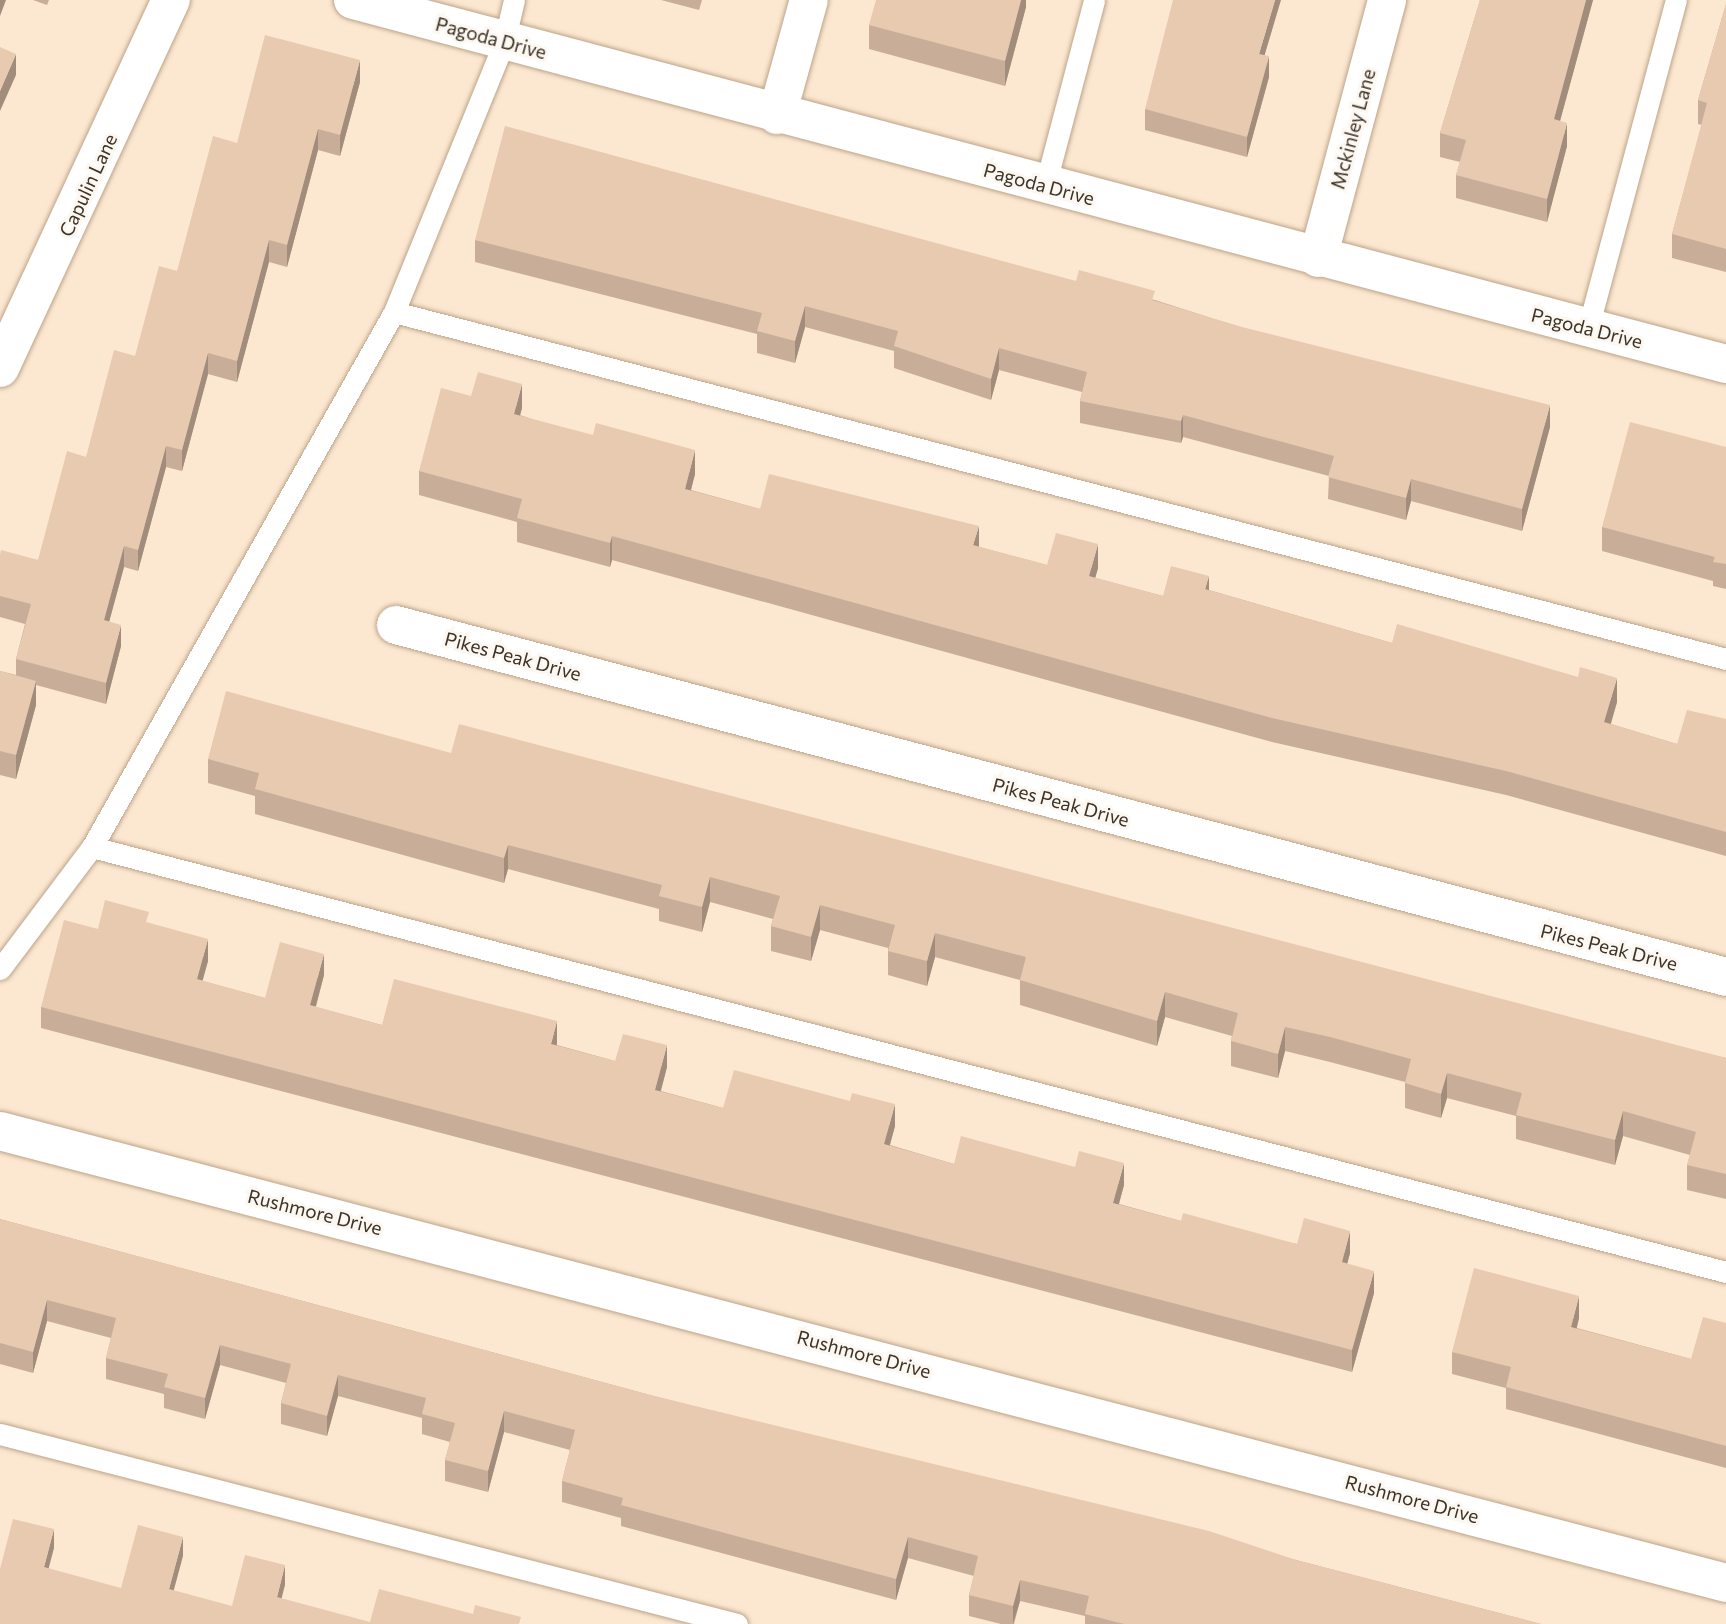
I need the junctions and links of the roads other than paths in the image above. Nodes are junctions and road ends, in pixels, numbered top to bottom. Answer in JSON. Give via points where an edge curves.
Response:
{"nodes":[{"id":1,"x":171,"y":0,"type":"edge"},
{"id":2,"x":353,"y":0,"type":"edge"},
{"id":3,"x":514,"y":0,"type":"edge"},
{"id":4,"x":809,"y":0,"type":"edge"},
{"id":5,"x":1094,"y":0,"type":"edge"},
{"id":6,"x":1387,"y":0,"type":"edge"},
{"id":7,"x":1676,"y":0,"type":"edge"},
{"id":8,"x":504,"y":42,"type":"junction"},
{"id":9,"x":778,"y":115,"type":"junction"},
{"id":10,"x":1045,"y":186,"type":"junction"},
{"id":11,"x":1318,"y":258,"type":"junction"},
{"id":12,"x":394,"y":312,"type":"junction"},
{"id":13,"x":1588,"y":328,"type":"junction"},
{"id":14,"x":1726,"y":364,"type":"edge"},
{"id":15,"x":0,"y":368,"type":"edge"},
{"id":16,"x":396,"y":625,"type":"dead end"},
{"id":17,"x":1726,"y":659,"type":"edge"},
{"id":18,"x":92,"y":847,"type":"junction"},
{"id":19,"x":0,"y":969,"type":"edge"},
{"id":20,"x":1726,"y":977,"type":"edge"},
{"id":21,"x":0,"y":1131,"type":"edge"},
{"id":22,"x":1726,"y":1272,"type":"edge"},
{"id":23,"x":0,"y":1434,"type":"edge"},
{"id":24,"x":1726,"y":1583,"type":"edge"},
{"id":25,"x":737,"y":1624,"type":"edge"}],
"edges":[{"from":1,"to":15,"type":"street","name":"Capulin Lane"},
{"from":2,"to":8,"type":"street","name":"Pagoda Drive"},
{"from":3,"to":8,"type":"lane"},
{"from":4,"to":9,"type":"street"},
{"from":5,"to":10,"type":"lane"},
{"from":6,"to":11,"type":"street","name":"Mckinley Lane"},
{"from":7,"to":13,"type":"lane"},
{"from":8,"to":9,"type":"street","name":"Pagoda Drive"},
{"from":8,"to":12,"type":"lane"},
{"from":9,"to":10,"type":"street","name":"Pagoda Drive"},
{"from":10,"to":11,"type":"street","name":"Pagoda Drive"},
{"from":11,"to":13,"type":"street","name":"Pagoda Drive"},
{"from":12,"to":17,"type":"lane"},
{"from":12,"to":18,"type":"lane"},
{"from":13,"to":14,"type":"street","name":"Pagoda Drive"},
{"from":16,"to":20,"type":"street","name":"Pikes Peak Drive"},
{"from":18,"to":19,"type":"lane"},
{"from":18,"to":22,"type":"lane"},
{"from":21,"to":24,"type":"street","name":"Rushmore Drive"},
{"from":23,"to":25,"type":"lane"}]}
